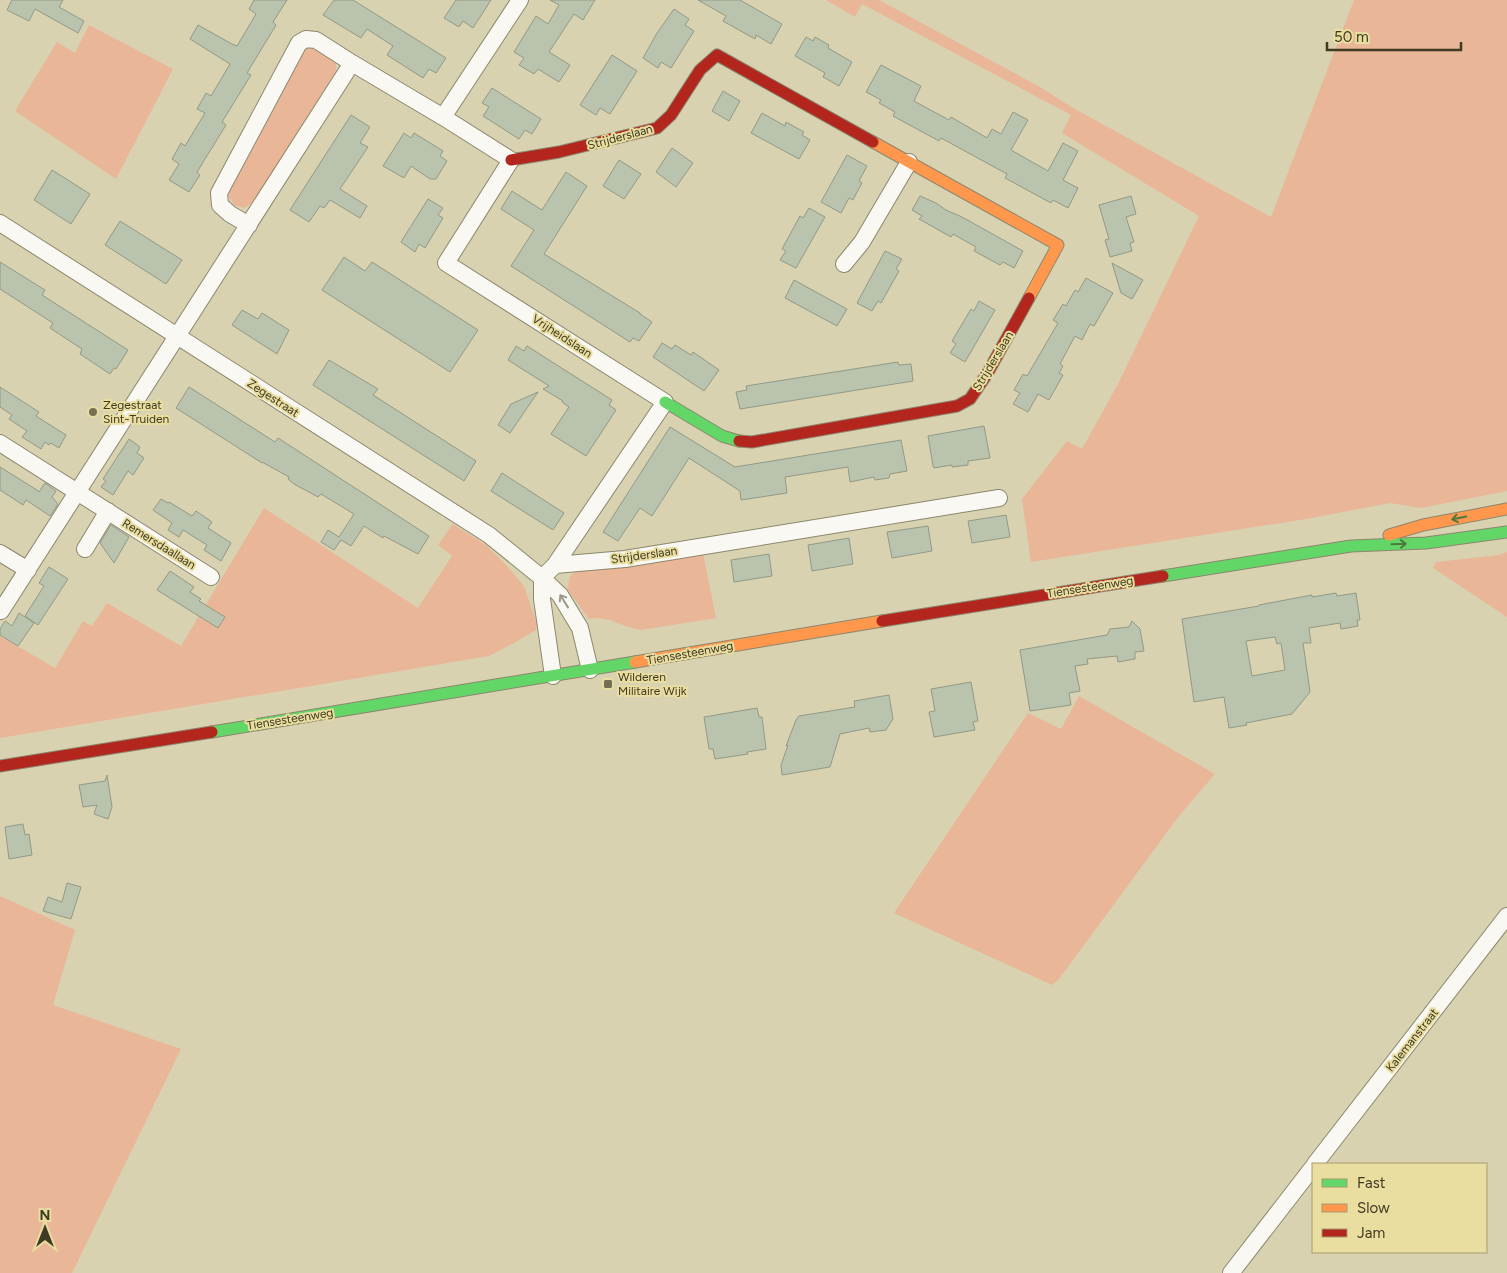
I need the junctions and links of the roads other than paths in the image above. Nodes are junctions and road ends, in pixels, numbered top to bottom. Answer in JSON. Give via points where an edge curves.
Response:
{"nodes":[{"id":1,"x":520,"y":0,"type":"edge"},
{"id":2,"x":352,"y":62,"type":"junction"},
{"id":3,"x":443,"y":116,"type":"junction"},
{"id":4,"x":511,"y":160,"type":"junction"},
{"id":5,"x":909,"y":162,"type":"junction"},
{"id":6,"x":0,"y":223,"type":"edge"},
{"id":7,"x":248,"y":225,"type":"junction"},
{"id":8,"x":844,"y":264,"type":"dead end"},
{"id":9,"x":177,"y":336,"type":"junction"},
{"id":10,"x":666,"y":402,"type":"junction"},
{"id":11,"x":0,"y":443,"type":"edge"},
{"id":12,"x":77,"y":492,"type":"junction"},
{"id":13,"x":999,"y":498,"type":"dead end"},
{"id":14,"x":1507,"y":509,"type":"edge"},
{"id":15,"x":108,"y":511,"type":"junction"},
{"id":16,"x":1507,"y":532,"type":"edge"},
{"id":17,"x":1351,"y":546,"type":"junction"},
{"id":18,"x":85,"y":549,"type":"dead end"},
{"id":19,"x":0,"y":553,"type":"edge"},
{"id":20,"x":555,"y":565,"type":"junction"},
{"id":21,"x":28,"y":570,"type":"junction"},
{"id":22,"x":211,"y":577,"type":"dead end"},
{"id":23,"x":542,"y":578,"type":"junction"},
{"id":24,"x":1,"y":611,"type":"dead end"},
{"id":25,"x":590,"y":670,"type":"junction"},
{"id":26,"x":553,"y":676,"type":"junction"},
{"id":27,"x":0,"y":766,"type":"edge"},
{"id":28,"x":1507,"y":916,"type":"edge"},
{"id":29,"x":1316,"y":1163,"type":"edge"},
{"id":30,"x":1312,"y":1169,"type":"edge"},
{"id":31,"x":1231,"y":1273,"type":"edge"}],
"edges":[{"from":1,"to":3,"type":"street"},
{"from":2,"to":3,"type":"street"},
{"from":2,"to":7,"type":"street"},
{"from":2,"to":7,"type":"street","via":[[316,40],[306,39],[299,43],[219,193],[220,205]]},
{"from":3,"to":4,"type":"street"},
{"from":4,"to":5,"type":"main road","name":"Strijderslaan","via":[[657,128],[671,115],[700,70],[717,55]]},
{"from":4,"to":10,"type":"street","name":"Vrijheidslaan","via":[[446,262]]},
{"from":5,"to":8,"type":"street","via":[[862,242]]},
{"from":5,"to":10,"type":"main road","name":"Strijderslaan","via":[[1058,245],[970,399],[957,406],[752,442],[722,436]]},
{"from":6,"to":9,"type":"street","name":"Zegestraat"},
{"from":7,"to":9,"type":"street"},
{"from":9,"to":12,"type":"street"},
{"from":9,"to":23,"type":"street","name":"Zegestraat","via":[[489,535]]},
{"from":10,"to":20,"type":"street"},
{"from":11,"to":12,"type":"street","name":"Remersdaallaan"},
{"from":12,"to":15,"type":"street","name":"Remersdaallaan"},
{"from":12,"to":21,"type":"street"},
{"from":13,"to":20,"type":"street","name":"Strijderslaan","via":[[626,559]]},
{"from":14,"to":17,"type":"main road","name":"Tiensesteenweg","one_way":true,"via":[[1423,525]]},
{"from":15,"to":18,"type":"street","name":"Remersdaallaan"},
{"from":15,"to":22,"type":"street","name":"Remersdaallaan"},
{"from":17,"to":16,"type":"main road","name":"Tiensesteenweg","one_way":true,"via":[[1426,543]]},
{"from":17,"to":25,"type":"main road","name":"Tiensesteenweg"},
{"from":19,"to":21,"type":"street"},
{"from":20,"to":23,"type":"street"},
{"from":21,"to":24,"type":"street"},
{"from":25,"to":23,"type":"street","name":"Zegestraat","one_way":true,"via":[[580,628],[560,594]]},
{"from":23,"to":26,"type":"street"},
{"from":25,"to":26,"type":"main road","name":"Tiensesteenweg"},
{"from":26,"to":27,"type":"main road","name":"Tiensesteenweg"},
{"from":28,"to":29,"type":"street","name":"Kalemanstraat"},
{"from":30,"to":31,"type":"street","name":"Kalemanstraat"}]}
